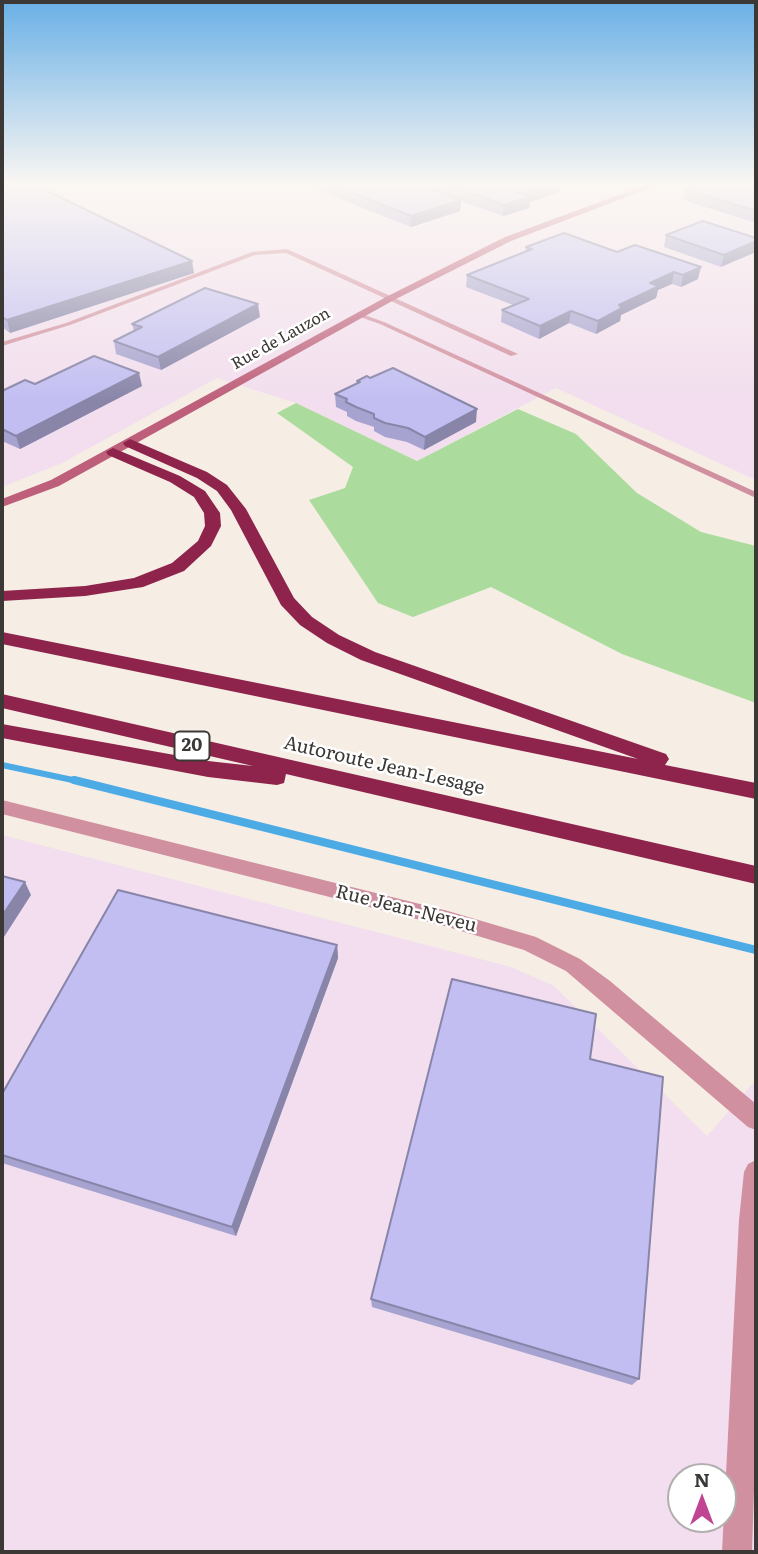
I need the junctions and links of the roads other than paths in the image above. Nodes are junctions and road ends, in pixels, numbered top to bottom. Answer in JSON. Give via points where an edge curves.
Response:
{"nodes":[{"id":1,"x":247,"y":256,"type":"edge"},
{"id":2,"x":297,"y":256,"type":"edge"},
{"id":3,"x":475,"y":256,"type":"edge"},
{"id":4,"x":391,"y":298,"type":"junction"},
{"id":5,"x":359,"y":315,"type":"junction"},
{"id":6,"x":2,"y":344,"type":"edge"},
{"id":7,"x":514,"y":354,"type":"dead end"},
{"id":8,"x":121,"y":448,"type":"junction"},
{"id":9,"x":756,"y":495,"type":"edge"},
{"id":10,"x":2,"y":503,"type":"edge"},
{"id":11,"x":2,"y":596,"type":"edge"},
{"id":12,"x":2,"y":638,"type":"edge"},
{"id":13,"x":2,"y":701,"type":"edge"},
{"id":14,"x":2,"y":731,"type":"edge"},
{"id":15,"x":727,"y":784,"type":"junction"},
{"id":16,"x":383,"y":790,"type":"junction"},
{"id":17,"x":756,"y":791,"type":"edge"},
{"id":18,"x":2,"y":807,"type":"edge"},
{"id":19,"x":756,"y":875,"type":"edge"},
{"id":20,"x":756,"y":1119,"type":"edge"},
{"id":21,"x":756,"y":1172,"type":"edge"},
{"id":22,"x":737,"y":1552,"type":"edge"}],
"edges":[{"from":1,"to":6,"type":"lane","via":[[68,324]]},
{"from":2,"to":4,"type":"lane"},
{"from":3,"to":4,"type":"street","name":"Rue de Lauzon"},
{"from":4,"to":5,"type":"street","name":"Rue de Lauzon"},
{"from":4,"to":7,"type":"lane"},
{"from":5,"to":8,"type":"street","name":"Rue de Lauzon"},
{"from":5,"to":9,"type":"lane"},
{"from":8,"to":10,"type":"street","name":"Rue de Lauzon","via":[[39,491]]},
{"from":8,"to":11,"type":"highway","via":[[200,494],[212,513],[213,526],[205,543],[178,567],[137,583]]},
{"from":8,"to":15,"type":"highway","via":[[202,475],[227,493],[287,600],[332,639],[368,656]]},
{"from":12,"to":15,"type":"highway"},
{"from":13,"to":16,"type":"highway","name":"Autoroute Jean-Lesage","number":"20"},
{"from":14,"to":16,"type":"highway","via":[[208,769]]},
{"from":15,"to":17,"type":"highway"},
{"from":16,"to":19,"type":"highway","name":"Autoroute Jean-Lesage","number":"20"},
{"from":18,"to":20,"type":"street","name":"Rue Jean-Neveu","via":[[529,943],[572,965],[603,988]]},
{"from":21,"to":22,"type":"street"}]}
